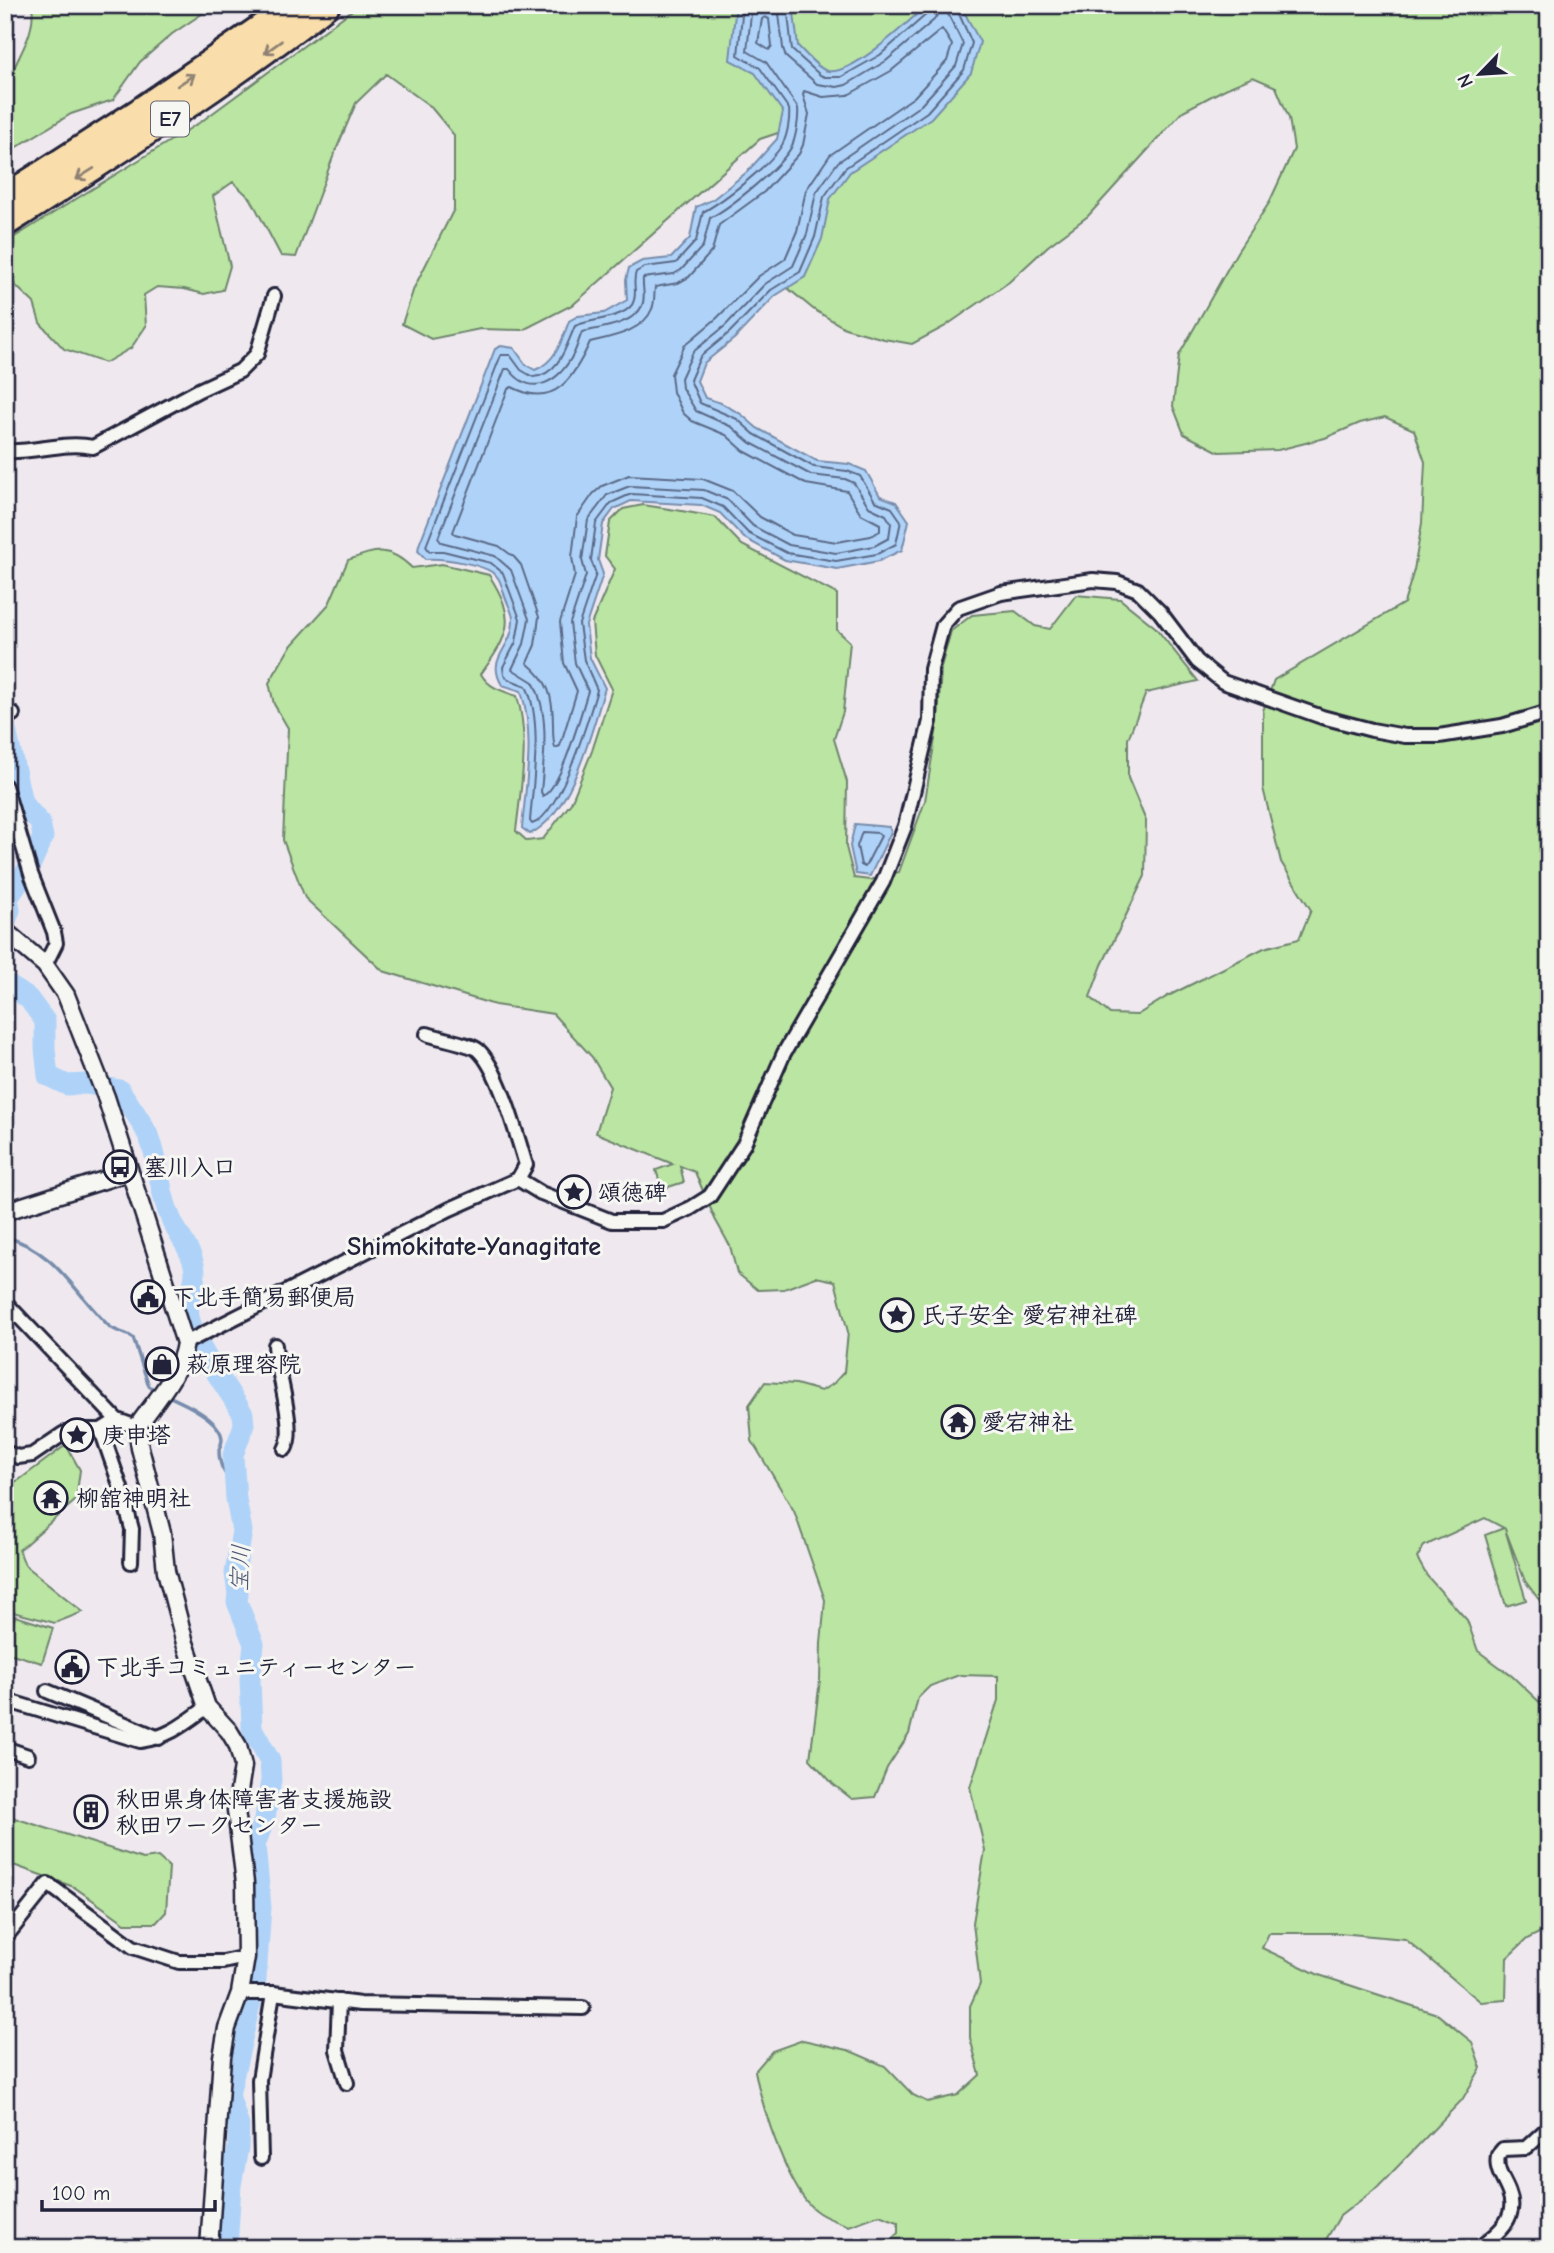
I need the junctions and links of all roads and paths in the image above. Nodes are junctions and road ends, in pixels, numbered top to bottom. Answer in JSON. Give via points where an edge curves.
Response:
{"nodes":[{"id":1,"x":293,"y":5,"type":"edge"},
{"id":2,"x":327,"y":5,"type":"edge"},
{"id":3,"x":5,"y":197,"type":"edge"},
{"id":4,"x":5,"y":224,"type":"edge"},
{"id":5,"x":274,"y":296,"type":"dead end"},
{"id":6,"x":5,"y":451,"type":"edge"},
{"id":7,"x":1549,"y":712,"type":"edge"},
{"id":8,"x":5,"y":786,"type":"edge"},
{"id":9,"x":11,"y":935,"type":"edge"},
{"id":10,"x":45,"y":965,"type":"junction"},
{"id":11,"x":427,"y":1034,"type":"dead end"},
{"id":12,"x":129,"y":1172,"type":"junction"},
{"id":13,"x":518,"y":1179,"type":"junction"},
{"id":14,"x":5,"y":1209,"type":"edge"},
{"id":15,"x":5,"y":1301,"type":"edge"},
{"id":16,"x":192,"y":1340,"type":"junction"},
{"id":17,"x":275,"y":1345,"type":"dead end"},
{"id":18,"x":117,"y":1420,"type":"junction"},
{"id":19,"x":137,"y":1427,"type":"junction"},
{"id":20,"x":101,"y":1430,"type":"junction"},
{"id":21,"x":285,"y":1448,"type":"dead end"},
{"id":22,"x":5,"y":1452,"type":"edge"},
{"id":23,"x":131,"y":1562,"type":"dead end"},
{"id":24,"x":47,"y":1691,"type":"dead end"},
{"id":25,"x":5,"y":1700,"type":"edge"},
{"id":26,"x":207,"y":1707,"type":"junction"},
{"id":27,"x":160,"y":1738,"type":"junction"},
{"id":28,"x":5,"y":1748,"type":"edge"},
{"id":29,"x":28,"y":1756,"type":"dead end"},
{"id":30,"x":5,"y":1938,"type":"edge"},
{"id":31,"x":246,"y":1958,"type":"junction"},
{"id":32,"x":243,"y":1993,"type":"junction"},
{"id":33,"x":269,"y":1993,"type":"junction"},
{"id":34,"x":339,"y":2001,"type":"junction"},
{"id":35,"x":583,"y":2008,"type":"dead end"},
{"id":36,"x":347,"y":2082,"type":"dead end"},
{"id":37,"x":1549,"y":2127,"type":"edge"},
{"id":38,"x":261,"y":2158,"type":"dead end"},
{"id":39,"x":209,"y":2248,"type":"edge"},
{"id":40,"x":1479,"y":2248,"type":"edge"}],
"edges":[{"from":3,"to":1,"type":"highway","number":"E7","one_way":true},
{"from":2,"to":4,"type":"highway","number":"E7","one_way":true,"via":[[162,125]]},
{"from":5,"to":6,"type":"street","via":[[257,354],[240,371],[93,447],[78,444]]},
{"from":7,"to":13,"type":"street","via":[[1502,726],[1438,736],[1405,736],[1322,717],[1223,682],[1197,661],[1138,590],[1117,582],[1093,580],[1001,593],[958,608],[943,625],[931,669],[930,721],[905,826],[883,882],[784,1054],[744,1144],[710,1196],[663,1221],[612,1221]]},
{"from":8,"to":10,"type":"street","via":[[54,932],[56,943]]},
{"from":9,"to":10,"type":"street"},
{"from":10,"to":12,"type":"street","via":[[66,995]]},
{"from":11,"to":13,"type":"street","via":[[477,1049],[489,1065],[526,1165]]},
{"from":12,"to":14,"type":"street"},
{"from":12,"to":16,"type":"street"},
{"from":13,"to":16,"type":"street"},
{"from":15,"to":18,"type":"street"},
{"from":16,"to":19,"type":"street"},
{"from":17,"to":21,"type":"street","via":[[289,1443]]},
{"from":18,"to":19,"type":"street"},
{"from":18,"to":20,"type":"street"},
{"from":19,"to":26,"type":"street","via":[[162,1533],[166,1571]]},
{"from":20,"to":22,"type":"street","via":[[64,1434],[32,1455],[18,1457]]},
{"from":20,"to":23,"type":"street","via":[[132,1529]]},
{"from":24,"to":27,"type":"street"},
{"from":25,"to":27,"type":"street","via":[[140,1741]]},
{"from":26,"to":27,"type":"street"},
{"from":26,"to":31,"type":"street","via":[[239,1746],[243,1766],[236,1810],[245,1883]]},
{"from":28,"to":29,"type":"street"},
{"from":30,"to":31,"type":"street","via":[[48,1884],[133,1947],[179,1962]]},
{"from":31,"to":32,"type":"street"},
{"from":32,"to":33,"type":"street"},
{"from":32,"to":39,"type":"street","via":[[227,2028],[222,2057]]},
{"from":33,"to":34,"type":"street"},
{"from":33,"to":38,"type":"street","via":[[259,2080]]},
{"from":34,"to":35,"type":"street"},
{"from":34,"to":36,"type":"street","via":[[337,2050]]},
{"from":37,"to":40,"type":"street","via":[[1526,2148],[1503,2149],[1498,2155],[1499,2175],[1511,2195],[1509,2219]]}]}
